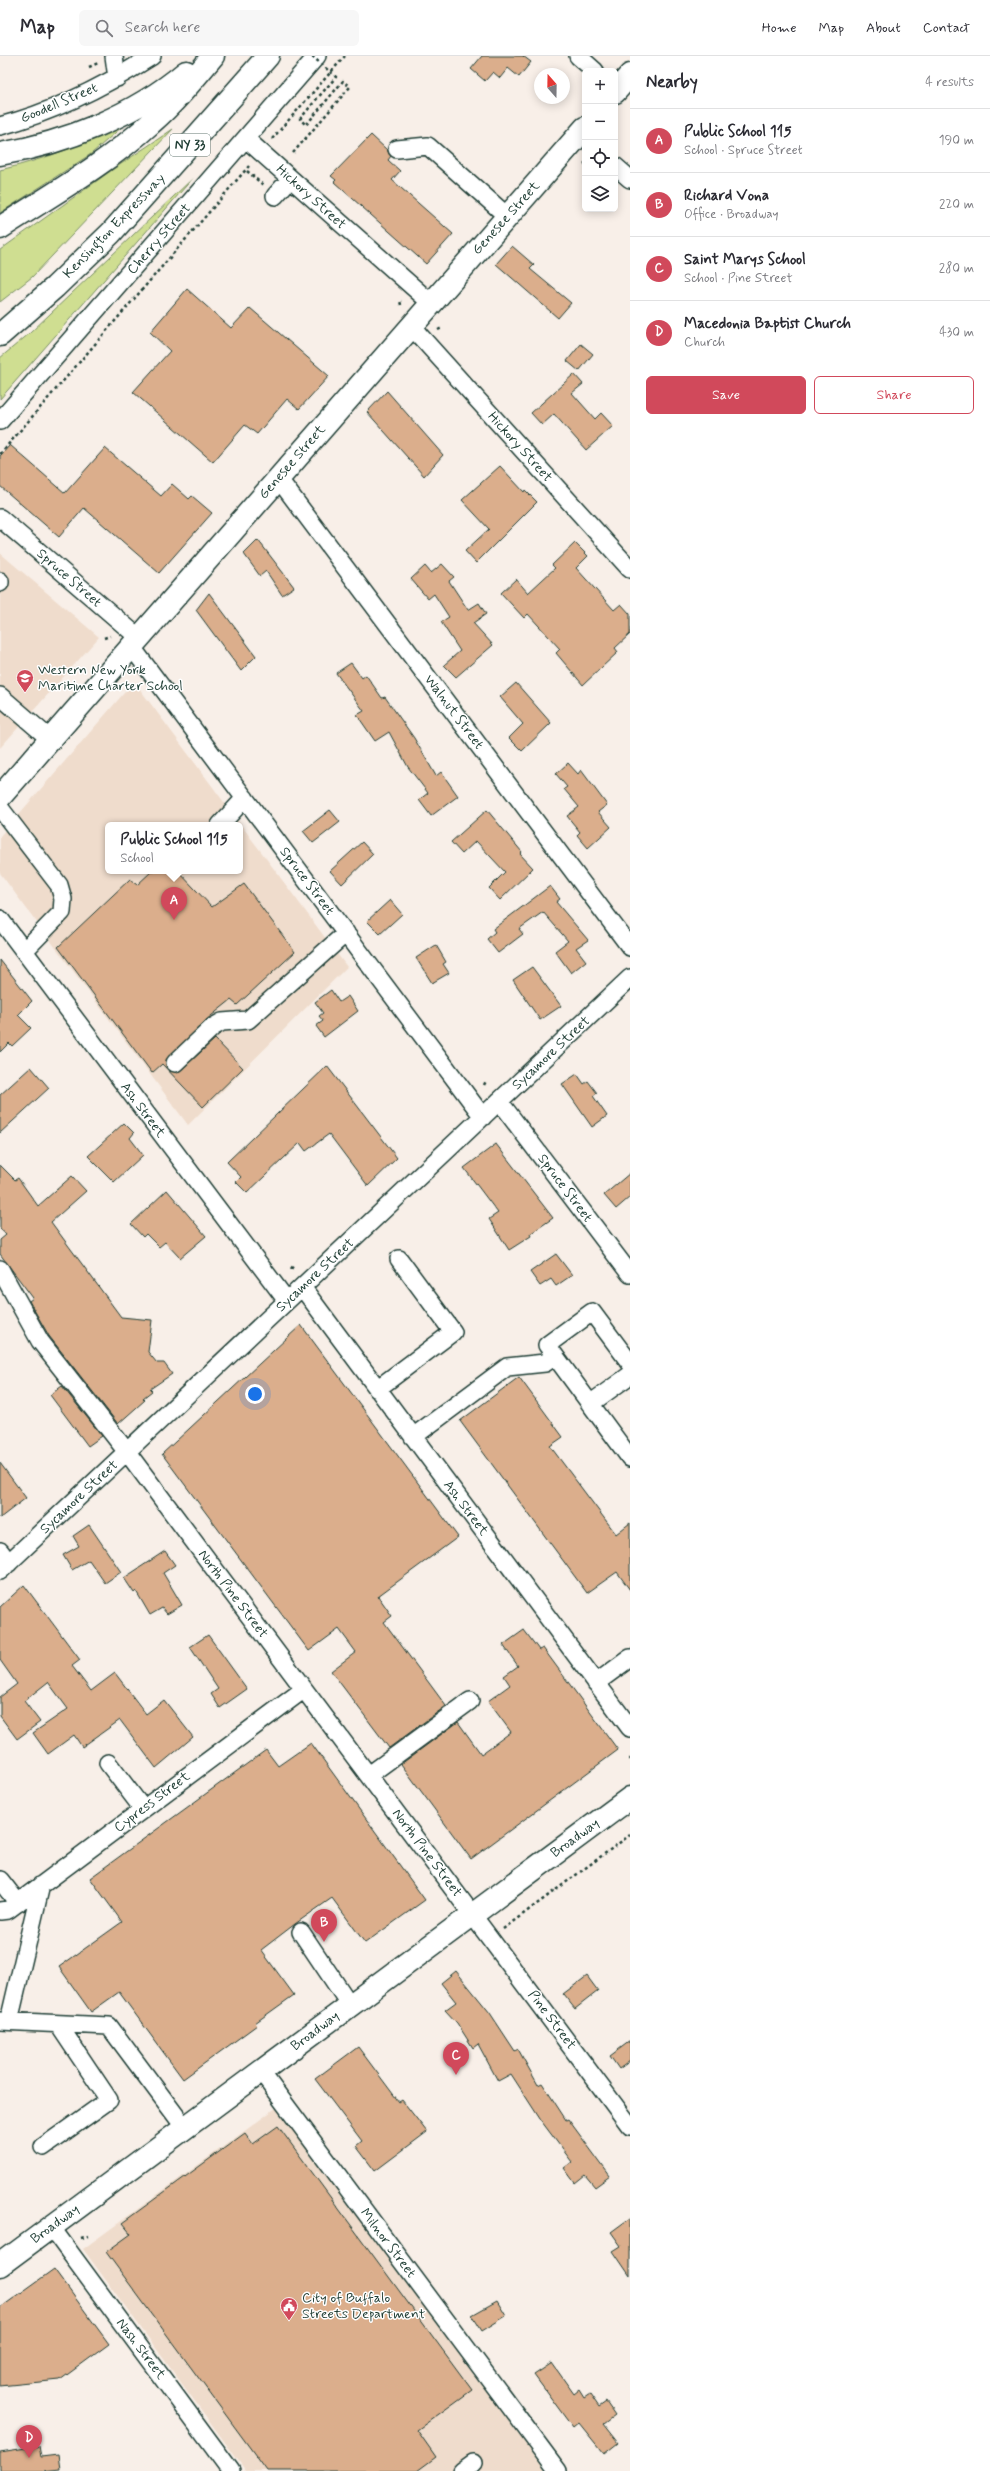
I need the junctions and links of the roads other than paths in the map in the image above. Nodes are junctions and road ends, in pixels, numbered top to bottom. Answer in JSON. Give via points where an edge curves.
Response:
{"nodes":[{"id":1,"x":114,"y":56,"type":"edge"},
{"id":2,"x":152,"y":56,"type":"edge"},
{"id":3,"x":206,"y":56,"type":"edge"},
{"id":4,"x":213,"y":56,"type":"edge"},
{"id":5,"x":268,"y":56,"type":"edge"},
{"id":6,"x":317,"y":56,"type":"edge"},
{"id":7,"x":578,"y":56,"type":"edge"},
{"id":8,"x":592,"y":68,"type":"edge"},
{"id":9,"x":117,"y":78,"type":"junction"},
{"id":10,"x":0,"y":126,"type":"edge"},
{"id":11,"x":582,"y":135,"type":"edge"},
{"id":12,"x":246,"y":139,"type":"junction"},
{"id":13,"x":397,"y":149,"type":"dead end"},
{"id":14,"x":0,"y":154,"type":"edge"},
{"id":15,"x":618,"y":169,"type":"edge"},
{"id":16,"x":290,"y":179,"type":"junction"},
{"id":17,"x":630,"y":179,"type":"edge"},
{"id":18,"x":275,"y":196,"type":"road end"},
{"id":19,"x":508,"y":217,"type":"junction"},
{"id":20,"x":0,"y":228,"type":"edge"},
{"id":21,"x":431,"y":303,"type":"junction"},
{"id":22,"x":411,"y":326,"type":"junction"},
{"id":23,"x":0,"y":335,"type":"edge"},
{"id":24,"x":0,"y":420,"type":"edge"},
{"id":25,"x":278,"y":478,"type":"junction"},
{"id":26,"x":0,"y":518,"type":"edge"},
{"id":27,"x":630,"y":569,"type":"edge"},
{"id":28,"x":134,"y":642,"type":"junction"},
{"id":29,"x":0,"y":696,"type":"edge"},
{"id":30,"x":50,"y":739,"type":"junction"},
{"id":31,"x":0,"y":797,"type":"edge"},
{"id":32,"x":245,"y":798,"type":"junction"},
{"id":33,"x":0,"y":808,"type":"edge"},
{"id":34,"x":223,"y":822,"type":"edge"},
{"id":35,"x":0,"y":919,"type":"edge"},
{"id":36,"x":346,"y":933,"type":"junction"},
{"id":37,"x":630,"y":947,"type":"edge"},
{"id":38,"x":24,"y":951,"type":"junction"},
{"id":39,"x":630,"y":978,"type":"edge"},
{"id":40,"x":175,"y":1063,"type":"dead end"},
{"id":41,"x":500,"y":1101,"type":"junction"},
{"id":42,"x":483,"y":1116,"type":"junction"},
{"id":43,"x":399,"y":1259,"type":"dead end"},
{"id":44,"x":0,"y":1269,"type":"edge"},
{"id":45,"x":630,"y":1274,"type":"edge"},
{"id":46,"x":302,"y":1287,"type":"junction"},
{"id":47,"x":6,"y":1292,"type":"edge"},
{"id":48,"x":288,"y":1301,"type":"junction"},
{"id":49,"x":628,"y":1355,"type":"edge"},
{"id":50,"x":555,"y":1356,"type":"junction"},
{"id":51,"x":630,"y":1375,"type":"edge"},
{"id":52,"x":377,"y":1389,"type":"junction"},
{"id":53,"x":590,"y":1404,"type":"junction"},
{"id":54,"x":413,"y":1437,"type":"junction"},
{"id":55,"x":127,"y":1452,"type":"junction"},
{"id":56,"x":630,"y":1458,"type":"edge"},
{"id":57,"x":3,"y":1562,"type":"edge"},
{"id":58,"x":630,"y":1658,"type":"edge"},
{"id":59,"x":596,"y":1683,"type":"junction"},
{"id":60,"x":304,"y":1690,"type":"junction"},
{"id":61,"x":470,"y":1701,"type":"dead end"},
{"id":62,"x":630,"y":1728,"type":"edge"},
{"id":63,"x":108,"y":1763,"type":"dead end"},
{"id":64,"x":369,"y":1775,"type":"junction"},
{"id":65,"x":630,"y":1798,"type":"edge"},
{"id":66,"x":143,"y":1810,"type":"junction"},
{"id":67,"x":0,"y":1880,"type":"edge"},
{"id":68,"x":41,"y":1885,"type":"junction"},
{"id":69,"x":18,"y":1903,"type":"junction"},
{"id":70,"x":0,"y":1911,"type":"edge"},
{"id":71,"x":473,"y":1915,"type":"junction"},
{"id":72,"x":301,"y":1932,"type":"dead end"},
{"id":73,"x":350,"y":2005,"type":"junction"},
{"id":74,"x":4,"y":2021,"type":"edge"},
{"id":75,"x":58,"y":2024,"type":"junction"},
{"id":76,"x":261,"y":2072,"type":"junction"},
{"id":77,"x":630,"y":2126,"type":"edge"},
{"id":78,"x":185,"y":2128,"type":"junction"},
{"id":79,"x":43,"y":2147,"type":"dead end"},
{"id":80,"x":51,"y":2227,"type":"junction"},
{"id":81,"x":0,"y":2265,"type":"edge"},
{"id":82,"x":231,"y":2471,"type":"edge"},
{"id":83,"x":558,"y":2471,"type":"edge"}],
"edges":[{"from":1,"to":9,"type":"street"},
{"from":2,"to":9,"type":"street","name":"Goodell Street"},
{"from":3,"to":14,"type":"main road","via":[[170,87],[126,112],[75,134]]},
{"from":4,"to":20,"type":"main road","via":[[180,96],[103,162]]},
{"from":5,"to":23,"type":"main road","name":"Kensington Expressway","number":"NY 33","via":[[111,233]]},
{"from":6,"to":12,"type":"street","name":"Cherry Street"},
{"from":7,"to":8,"type":"street"},
{"from":9,"to":10,"type":"street","name":"Goodell Street","via":[[33,117]]},
{"from":11,"to":19,"type":"main road","name":"Genesee Street"},
{"from":12,"to":16,"type":"street","name":"Hickory Street"},
{"from":12,"to":24,"type":"street","name":"Cherry Street"},
{"from":13,"to":19,"type":"street","via":[[428,146]]},
{"from":15,"to":17,"type":"street"},
{"from":16,"to":18,"type":"street"},
{"from":16,"to":21,"type":"street","name":"Hickory Street"},
{"from":19,"to":21,"type":"main road","name":"Genesee Street"},
{"from":21,"to":22,"type":"main road","name":"Genesee Street"},
{"from":22,"to":25,"type":"main road","name":"Genesee Street"},
{"from":22,"to":27,"type":"street","name":"Hickory Street"},
{"from":25,"to":28,"type":"main road","name":"Genesee Street"},
{"from":25,"to":37,"type":"street","name":"Walnut Street"},
{"from":26,"to":28,"type":"street","name":"Spruce Street"},
{"from":28,"to":30,"type":"main road","name":"Genesee Street"},
{"from":28,"to":32,"type":"street","name":"Spruce Street"},
{"from":29,"to":30,"type":"street"},
{"from":30,"to":31,"type":"main road","name":"Genesee Street"},
{"from":32,"to":34,"type":"street"},
{"from":32,"to":36,"type":"street","name":"Spruce Street"},
{"from":33,"to":38,"type":"street","via":[[58,885],[64,899],[62,912]]},
{"from":35,"to":38,"type":"street","name":"Ash Street"},
{"from":36,"to":40,"type":"street","via":[[248,1020],[222,1022]]},
{"from":36,"to":42,"type":"street","name":"Spruce Street"},
{"from":38,"to":48,"type":"street","name":"Ash Street"},
{"from":39,"to":41,"type":"street","name":"Sycamore Street"},
{"from":41,"to":42,"type":"street","name":"Sycamore Street"},
{"from":41,"to":45,"type":"street","name":"Spruce Street"},
{"from":42,"to":46,"type":"street","name":"Sycamore Street"},
{"from":43,"to":52,"type":"street","via":[[453,1332]]},
{"from":44,"to":47,"type":"street","name":"North Pine Street"},
{"from":46,"to":48,"type":"street","name":"Sycamore Street"},
{"from":46,"to":52,"type":"street","name":"Ash Street"},
{"from":47,"to":55,"type":"street","name":"North Pine Street","via":[[40,1341]]},
{"from":48,"to":55,"type":"street","name":"Sycamore Street"},
{"from":49,"to":50,"type":"street","via":[[592,1312],[546,1345]]},
{"from":50,"to":53,"type":"street"},
{"from":50,"to":54,"type":"street","via":[[545,1363],[507,1367]]},
{"from":51,"to":53,"type":"street"},
{"from":52,"to":54,"type":"street","name":"Ash Street"},
{"from":53,"to":56,"type":"street"},
{"from":54,"to":59,"type":"street","name":"Ash Street"},
{"from":55,"to":57,"type":"street","name":"Sycamore Street"},
{"from":55,"to":60,"type":"street","name":"North Pine Street"},
{"from":58,"to":59,"type":"street"},
{"from":59,"to":62,"type":"street","name":"Ash Street"},
{"from":60,"to":64,"type":"street","name":"North Pine Street"},
{"from":60,"to":66,"type":"street","name":"Cypress Street"},
{"from":61,"to":64,"type":"street"},
{"from":63,"to":66,"type":"street"},
{"from":64,"to":71,"type":"street","name":"North Pine Street"},
{"from":65,"to":71,"type":"main road","name":"Broadway"},
{"from":66,"to":68,"type":"street","name":"Cypress Street"},
{"from":67,"to":69,"type":"street"},
{"from":68,"to":69,"type":"street","name":"Cypress Street"},
{"from":68,"to":74,"type":"street"},
{"from":69,"to":70,"type":"street","name":"Cypress Street","via":[[8,1910]]},
{"from":71,"to":73,"type":"main road","name":"Broadway"},
{"from":71,"to":77,"type":"street","name":"Pine Street"},
{"from":72,"to":73,"type":"street"},
{"from":73,"to":76,"type":"main road","name":"Broadway"},
{"from":74,"to":75,"type":"street"},
{"from":75,"to":78,"type":"street","via":[[109,2026]]},
{"from":75,"to":79,"type":"street","via":[[109,2100]]},
{"from":76,"to":78,"type":"main road","name":"Broadway"},
{"from":76,"to":83,"type":"street","name":"Milnor Street"},
{"from":78,"to":80,"type":"main road","name":"Broadway"},
{"from":80,"to":81,"type":"main road","name":"Broadway"},
{"from":80,"to":82,"type":"street","name":"Nash Street"}]}
